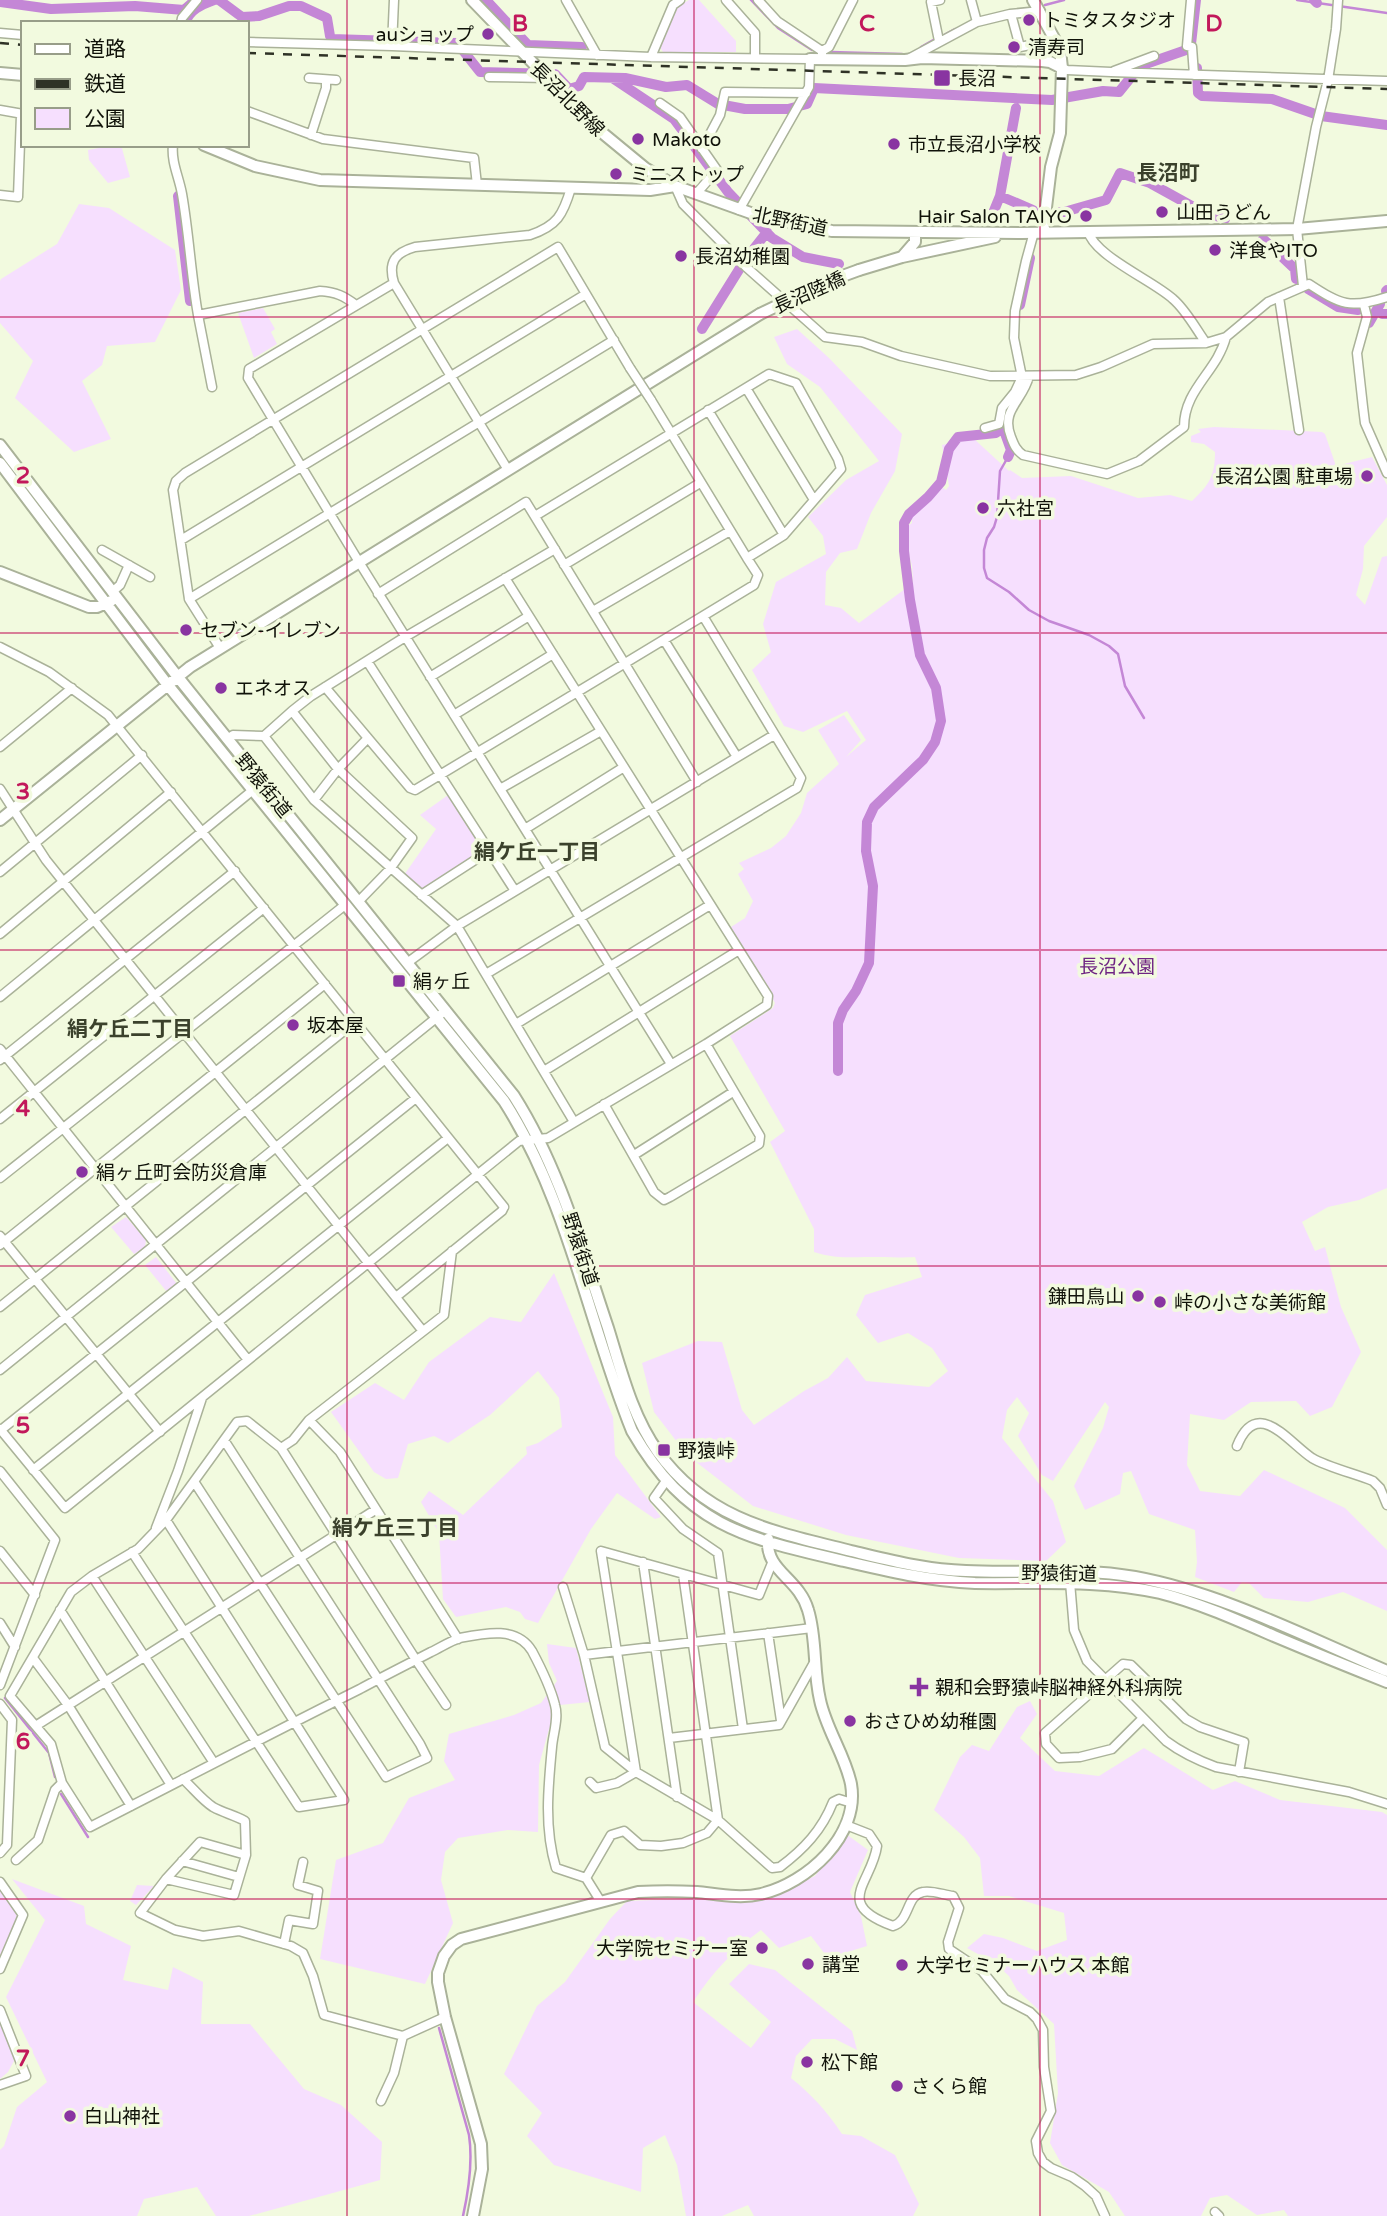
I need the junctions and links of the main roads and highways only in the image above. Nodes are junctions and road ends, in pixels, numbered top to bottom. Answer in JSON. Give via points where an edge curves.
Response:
{"nodes":[{"id":1,"x":472,"y":0,"type":"edge"},
{"id":2,"x":1033,"y":0,"type":"edge"},
{"id":3,"x":810,"y":59,"type":"road end"},
{"id":4,"x":1062,"y":68,"type":"junction"},
{"id":5,"x":0,"y":73,"type":"edge"},
{"id":6,"x":21,"y":75,"type":"edge"},
{"id":7,"x":209,"y":147,"type":"edge"},
{"id":8,"x":675,"y":186,"type":"junction"},
{"id":9,"x":1387,"y":221,"type":"edge"},
{"id":10,"x":1039,"y":232,"type":"junction"},
{"id":11,"x":915,"y":233,"type":"junction"},
{"id":12,"x":1021,"y":233,"type":"junction"},
{"id":13,"x":902,"y":257,"type":"junction"},
{"id":14,"x":0,"y":445,"type":"edge"},
{"id":15,"x":0,"y":463,"type":"edge"},
{"id":16,"x":0,"y":572,"type":"edge"},
{"id":17,"x":115,"y":595,"type":"junction"},
{"id":18,"x":105,"y":604,"type":"junction"},
{"id":19,"x":177,"y":676,"type":"junction"},
{"id":20,"x":166,"y":684,"type":"junction"},
{"id":21,"x":0,"y":820,"type":"edge"},
{"id":22,"x":442,"y":1014,"type":"junction"},
{"id":23,"x":769,"y":1530,"type":"junction"},
{"id":24,"x":767,"y":1543,"type":"junction"},
{"id":25,"x":1387,"y":1671,"type":"edge"},
{"id":26,"x":1387,"y":1682,"type":"edge"},
{"id":27,"x":473,"y":2216,"type":"edge"}],
"edges":[{"from":1,"to":8,"type":"main road","name":"長沼北野線","via":[[594,126],[627,155]]},
{"from":2,"to":4,"type":"main road","via":[[1055,40]]},
{"from":3,"to":4,"type":"main road","via":[[822,55],[905,61],[1042,61]]},
{"from":4,"to":10,"type":"main road","via":[[1060,132]]},
{"from":5,"to":6,"type":"main road"},
{"from":7,"to":8,"type":"main road","name":"北野街道","via":[[255,166],[320,180],[650,190]]},
{"from":8,"to":11,"type":"main road","name":"北野街道","via":[[780,222],[825,230]]},
{"from":9,"to":10,"type":"main road","name":"北野街道","via":[[1297,229]]},
{"from":10,"to":12,"type":"main road","name":"北野街道"},
{"from":11,"to":12,"type":"main road","name":"北野街道"},
{"from":11,"to":13,"type":"main road","via":[[915,242]]},
{"from":12,"to":13,"type":"main road","name":"長沼陸橋"},
{"from":13,"to":19,"type":"main road","name":"長沼陸橋","bridge":true,"via":[[829,281],[760,314]]},
{"from":14,"to":17,"type":"main road","name":"野猿街道"},
{"from":15,"to":18,"type":"main road","name":"野猿街道"},
{"from":16,"to":18,"type":"main road","via":[[83,605]]},
{"from":17,"to":18,"type":"main road"},
{"from":17,"to":19,"type":"main road","name":"野猿街道"},
{"from":18,"to":20,"type":"main road","name":"野猿街道"},
{"from":19,"to":20,"type":"main road","name":"長沼陸橋"},
{"from":19,"to":22,"type":"main road","name":"野猿街道","via":[[407,963]]},
{"from":20,"to":21,"type":"main road","name":"長沼陸橋"},
{"from":20,"to":22,"type":"main road","name":"野猿街道","via":[[345,905]]},
{"from":22,"to":23,"type":"main road","name":"野猿街道","via":[[514,1096],[540,1140],[561,1188],[633,1405],[649,1438],[695,1492],[723,1511]]},
{"from":22,"to":24,"type":"main road","name":"野猿街道","via":[[528,1140],[556,1208],[624,1412],[642,1448],[681,1496],[714,1520]]},
{"from":23,"to":24,"type":"main road"},
{"from":23,"to":25,"type":"main road","name":"野猿街道","via":[[924,1567],[1135,1577],[1227,1604]]},
{"from":24,"to":26,"type":"main road","name":"野猿街道","via":[[936,1580],[1070,1582],[1140,1590],[1189,1602]]},
{"from":24,"to":27,"type":"main road","via":[[772,1563],[798,1589],[808,1609],[823,1712],[848,1773],[852,1803],[846,1825],[809,1870],[781,1888],[759,1895],[638,1892],[452,1945],[438,1973],[439,1992],[461,2098],[481,2144],[482,2169]]}]}
